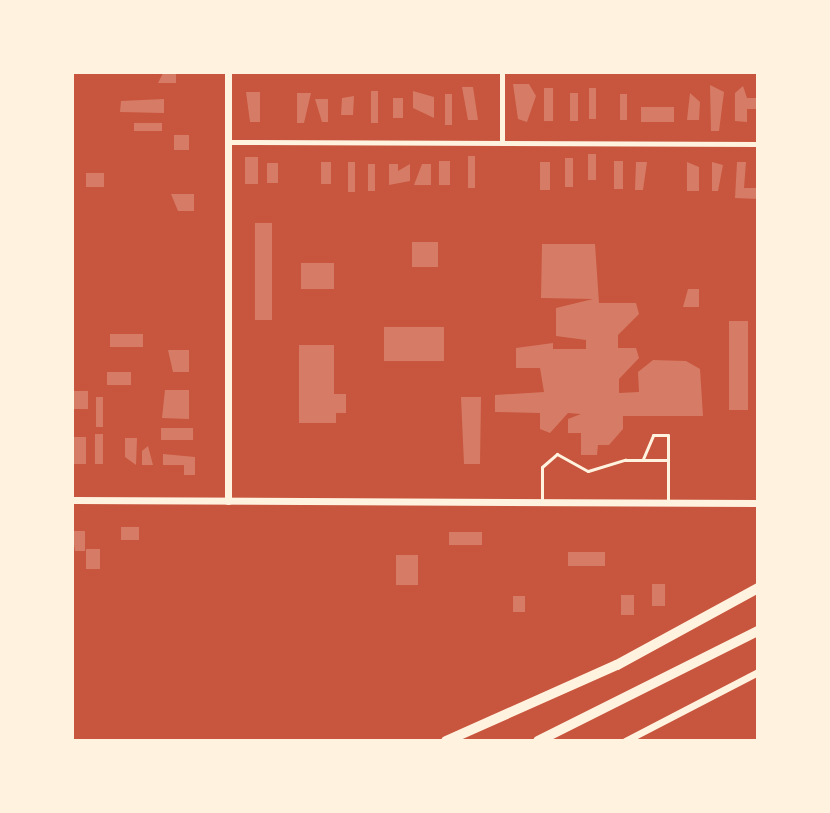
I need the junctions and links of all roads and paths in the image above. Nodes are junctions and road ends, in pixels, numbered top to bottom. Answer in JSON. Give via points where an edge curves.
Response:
{"nodes":[{"id":1,"x":228,"y":72,"type":"edge"},
{"id":2,"x":502,"y":72,"type":"edge"},
{"id":3,"x":229,"y":142,"type":"junction"},
{"id":4,"x":502,"y":142,"type":"junction"},
{"id":5,"x":758,"y":144,"type":"edge"},
{"id":6,"x":643,"y":460,"type":"junction"},
{"id":7,"x":668,"y":460,"type":"junction"},
{"id":8,"x":72,"y":500,"type":"edge"},
{"id":9,"x":228,"y":501,"type":"junction"},
{"id":10,"x":542,"y":502,"type":"junction"},
{"id":11,"x":668,"y":503,"type":"junction"},
{"id":12,"x":758,"y":503,"type":"edge"},
{"id":13,"x":758,"y":588,"type":"edge"},
{"id":14,"x":758,"y":631,"type":"edge"},
{"id":15,"x":758,"y":672,"type":"edge"},
{"id":16,"x":446,"y":741,"type":"edge"},
{"id":17,"x":538,"y":741,"type":"edge"},
{"id":18,"x":625,"y":741,"type":"edge"}],
"edges":[{"from":1,"to":3,"type":"main road"},
{"from":2,"to":4,"type":"street"},
{"from":3,"to":4,"type":"street"},
{"from":3,"to":9,"type":"main road"},
{"from":4,"to":5,"type":"street"},
{"from":6,"to":7,"type":"lane"},
{"from":6,"to":7,"type":"lane","via":[[644,444],[668,435]]},
{"from":6,"to":10,"type":"lane","via":[[588,471],[550,455],[542,467]]},
{"from":7,"to":11,"type":"lane"},
{"from":8,"to":9,"type":"main road"},
{"from":9,"to":10,"type":"main road"},
{"from":10,"to":11,"type":"main road"},
{"from":11,"to":12,"type":"main road"},
{"from":13,"to":16,"type":"highway","via":[[617,665]]},
{"from":14,"to":17,"type":"highway"},
{"from":15,"to":18,"type":"main road"}]}
